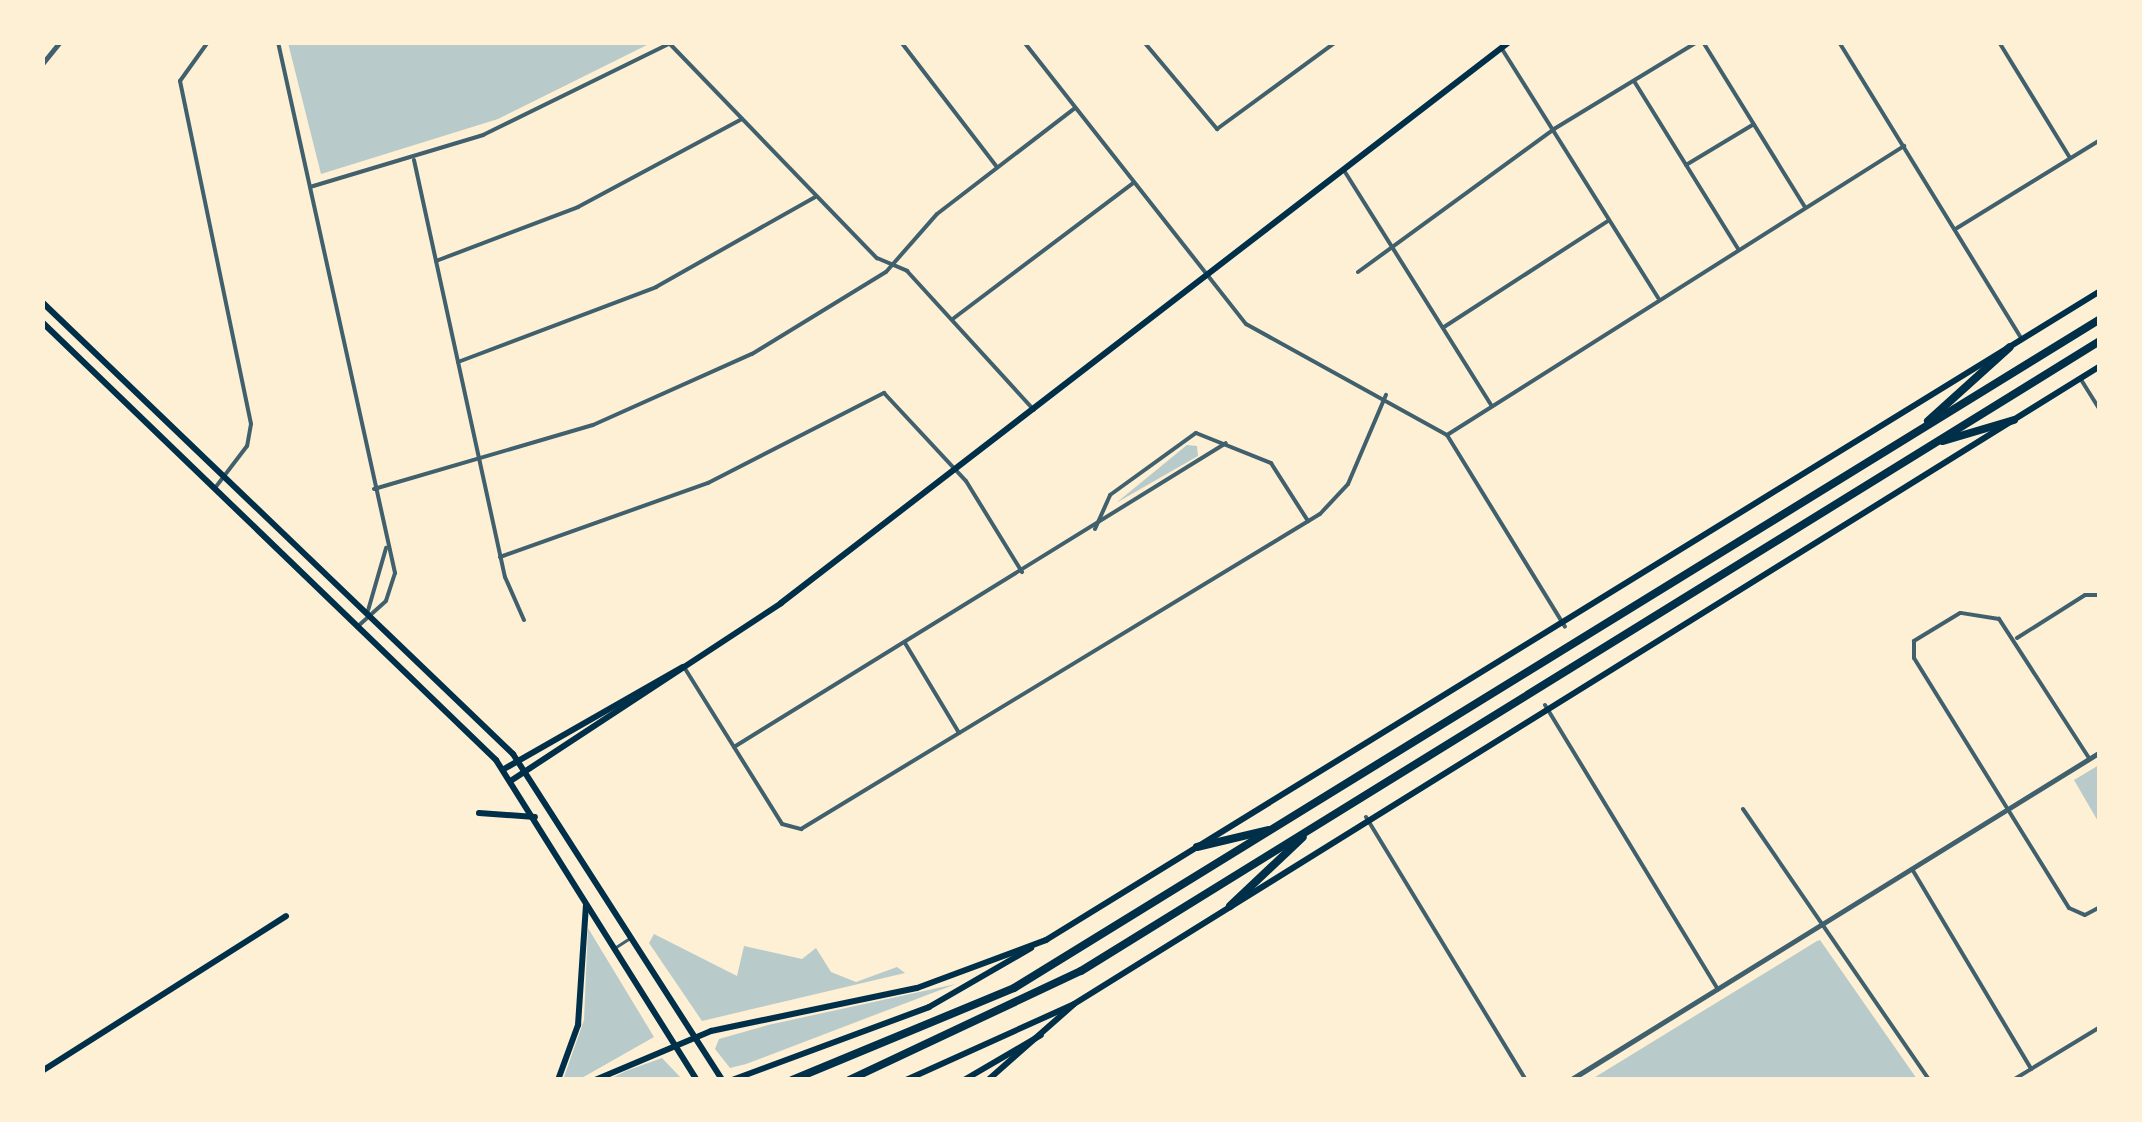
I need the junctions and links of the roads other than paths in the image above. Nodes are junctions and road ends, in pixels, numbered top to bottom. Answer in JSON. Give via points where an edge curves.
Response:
{"nodes":[{"id":1,"x":60,"y":42,"type":"edge"},
{"id":2,"x":208,"y":42,"type":"edge"},
{"id":3,"x":278,"y":42,"type":"edge"},
{"id":4,"x":901,"y":42,"type":"edge"},
{"id":5,"x":1024,"y":42,"type":"edge"},
{"id":6,"x":1155,"y":42,"type":"edge"},
{"id":7,"x":1336,"y":42,"type":"edge"},
{"id":8,"x":1700,"y":42,"type":"edge"},
{"id":9,"x":1838,"y":42,"type":"edge"},
{"id":10,"x":2000,"y":42,"type":"edge"},
{"id":11,"x":671,"y":43,"type":"edge"},
{"id":12,"x":1146,"y":45,"type":"edge"},
{"id":13,"x":1506,"y":46,"type":"edge"},
{"id":14,"x":42,"y":64,"type":"edge"},
{"id":15,"x":1634,"y":81,"type":"junction"},
{"id":16,"x":1074,"y":108,"type":"junction"},
{"id":17,"x":742,"y":119,"type":"junction"},
{"id":18,"x":1754,"y":124,"type":"junction"},
{"id":19,"x":1554,"y":129,"type":"junction"},
{"id":20,"x":2100,"y":140,"type":"edge"},
{"id":21,"x":1904,"y":146,"type":"junction"},
{"id":22,"x":2070,"y":158,"type":"junction"},
{"id":23,"x":414,"y":160,"type":"junction"},
{"id":24,"x":1686,"y":166,"type":"junction"},
{"id":25,"x":997,"y":167,"type":"junction"},
{"id":26,"x":1344,"y":172,"type":"junction"},
{"id":27,"x":1132,"y":184,"type":"junction"},
{"id":28,"x":310,"y":188,"type":"junction"},
{"id":29,"x":817,"y":196,"type":"junction"},
{"id":30,"x":1805,"y":207,"type":"junction"},
{"id":31,"x":1610,"y":220,"type":"junction"},
{"id":32,"x":1958,"y":228,"type":"junction"},
{"id":33,"x":1738,"y":249,"type":"junction"},
{"id":34,"x":1394,"y":250,"type":"junction"},
{"id":35,"x":436,"y":260,"type":"junction"},
{"id":36,"x":895,"y":264,"type":"junction"},
{"id":37,"x":1358,"y":272,"type":"dead end"},
{"id":38,"x":1205,"y":279,"type":"junction"},
{"id":39,"x":2100,"y":292,"type":"edge"},
{"id":40,"x":1658,"y":298,"type":"junction"},
{"id":41,"x":42,"y":302,"type":"edge"},
{"id":42,"x":954,"y":318,"type":"junction"},
{"id":43,"x":2100,"y":318,"type":"edge"},
{"id":44,"x":42,"y":322,"type":"edge"},
{"id":45,"x":1444,"y":327,"type":"junction"},
{"id":46,"x":2022,"y":339,"type":"junction"},
{"id":47,"x":2100,"y":340,"type":"edge"},
{"id":48,"x":2010,"y":346,"type":"junction"},
{"id":49,"x":458,"y":362,"type":"junction"},
{"id":50,"x":2100,"y":366,"type":"edge"},
{"id":51,"x":2080,"y":378,"type":"junction"},
{"id":52,"x":1386,"y":395,"type":"junction"},
{"id":53,"x":1491,"y":406,"type":"junction"},
{"id":54,"x":1034,"y":410,"type":"junction"},
{"id":55,"x":2100,"y":410,"type":"edge"},
{"id":56,"x":2014,"y":420,"type":"junction"},
{"id":57,"x":1918,"y":431,"type":"junction"},
{"id":58,"x":1448,"y":435,"type":"junction"},
{"id":59,"x":1226,"y":443,"type":"junction"},
{"id":60,"x":1929,"y":446,"type":"junction"},
{"id":61,"x":481,"y":464,"type":"junction"},
{"id":62,"x":957,"y":468,"type":"junction"},
{"id":63,"x":222,"y":480,"type":"junction"},
{"id":64,"x":213,"y":490,"type":"junction"},
{"id":65,"x":374,"y":490,"type":"junction"},
{"id":66,"x":1308,"y":521,"type":"junction"},
{"id":67,"x":1094,"y":529,"type":"junction"},
{"id":68,"x":386,"y":548,"type":"junction"},
{"id":69,"x":500,"y":557,"type":"junction"},
{"id":70,"x":1022,"y":572,"type":"junction"},
{"id":71,"x":2100,"y":595,"type":"edge"},
{"id":72,"x":366,"y":617,"type":"junction"},
{"id":73,"x":524,"y":620,"type":"dead end"},
{"id":74,"x":357,"y":626,"type":"junction"},
{"id":75,"x":1564,"y":627,"type":"junction"},
{"id":76,"x":2016,"y":638,"type":"junction"},
{"id":77,"x":905,"y":643,"type":"junction"},
{"id":78,"x":684,"y":667,"type":"junction"},
{"id":79,"x":1545,"y":705,"type":"junction"},
{"id":80,"x":960,"y":733,"type":"junction"},
{"id":81,"x":734,"y":747,"type":"junction"},
{"id":82,"x":2100,"y":752,"type":"edge"},
{"id":83,"x":2089,"y":758,"type":"junction"},
{"id":84,"x":518,"y":761,"type":"junction"},
{"id":85,"x":504,"y":770,"type":"junction"},
{"id":86,"x":526,"y":773,"type":"junction"},
{"id":87,"x":512,"y":780,"type":"junction"},
{"id":88,"x":1743,"y":809,"type":"dead end"},
{"id":89,"x":2007,"y":809,"type":"junction"},
{"id":90,"x":479,"y":814,"type":"dead end"},
{"id":91,"x":536,"y":817,"type":"junction"},
{"id":92,"x":1366,"y":817,"type":"junction"},
{"id":93,"x":1278,"y":827,"type":"junction"},
{"id":94,"x":1313,"y":827,"type":"junction"},
{"id":95,"x":1197,"y":847,"type":"junction"},
{"id":96,"x":1912,"y":869,"type":"junction"},
{"id":97,"x":587,"y":904,"type":"junction"},
{"id":98,"x":1230,"y":906,"type":"junction"},
{"id":99,"x":2100,"y":907,"type":"edge"},
{"id":100,"x":286,"y":916,"type":"dead end"},
{"id":101,"x":1822,"y":925,"type":"junction"},
{"id":102,"x":632,"y":937,"type":"junction"},
{"id":103,"x":1032,"y":946,"type":"junction"},
{"id":104,"x":614,"y":948,"type":"junction"},
{"id":105,"x":1718,"y":990,"type":"junction"},
{"id":106,"x":1074,"y":1004,"type":"junction"},
{"id":107,"x":2100,"y":1027,"type":"edge"},
{"id":108,"x":1050,"y":1031,"type":"junction"},
{"id":109,"x":695,"y":1038,"type":"junction"},
{"id":110,"x":675,"y":1045,"type":"junction"},
{"id":111,"x":2031,"y":1069,"type":"junction"},
{"id":112,"x":42,"y":1071,"type":"edge"},
{"id":113,"x":558,"y":1080,"type":"edge"},
{"id":114,"x":595,"y":1080,"type":"edge"},
{"id":115,"x":696,"y":1080,"type":"edge"},
{"id":116,"x":722,"y":1080,"type":"edge"},
{"id":117,"x":732,"y":1080,"type":"edge"},
{"id":118,"x":792,"y":1080,"type":"edge"},
{"id":119,"x":849,"y":1080,"type":"edge"},
{"id":120,"x":906,"y":1080,"type":"edge"},
{"id":121,"x":964,"y":1080,"type":"edge"},
{"id":122,"x":988,"y":1080,"type":"edge"},
{"id":123,"x":1526,"y":1080,"type":"edge"},
{"id":124,"x":1570,"y":1080,"type":"edge"},
{"id":125,"x":1929,"y":1080,"type":"edge"},
{"id":126,"x":2012,"y":1080,"type":"edge"}],
"edges":[{"from":1,"to":14,"type":"street"},
{"from":2,"to":63,"type":"street","via":[[180,81],[251,424]]},
{"from":3,"to":28,"type":"street"},
{"from":4,"to":25,"type":"street"},
{"from":5,"to":16,"type":"street"},
{"from":6,"to":12,"type":"street"},
{"from":7,"to":12,"type":"street","via":[[1217,130]]},
{"from":8,"to":15,"type":"street"},
{"from":8,"to":18,"type":"street"},
{"from":9,"to":21,"type":"street"},
{"from":10,"to":22,"type":"street"},
{"from":11,"to":17,"type":"street"},
{"from":11,"to":23,"type":"street","via":[[567,99]]},
{"from":13,"to":19,"type":"street"},
{"from":13,"to":26,"type":"main road"},
{"from":15,"to":19,"type":"street"},
{"from":15,"to":24,"type":"street"},
{"from":16,"to":25,"type":"street"},
{"from":16,"to":27,"type":"street"},
{"from":17,"to":29,"type":"street"},
{"from":17,"to":35,"type":"street","via":[[578,207]]},
{"from":18,"to":24,"type":"street"},
{"from":18,"to":30,"type":"street"},
{"from":19,"to":31,"type":"street"},
{"from":19,"to":34,"type":"street"},
{"from":20,"to":22,"type":"street"},
{"from":21,"to":30,"type":"street"},
{"from":21,"to":32,"type":"street"},
{"from":22,"to":32,"type":"street"},
{"from":23,"to":28,"type":"street"},
{"from":23,"to":35,"type":"street"},
{"from":24,"to":33,"type":"street"},
{"from":25,"to":36,"type":"street","via":[[937,214]]},
{"from":26,"to":34,"type":"street"},
{"from":26,"to":38,"type":"main road"},
{"from":27,"to":38,"type":"street"},
{"from":27,"to":42,"type":"street"},
{"from":28,"to":65,"type":"street"},
{"from":29,"to":36,"type":"street","via":[[878,258]]},
{"from":29,"to":49,"type":"street","via":[[656,287]]},
{"from":30,"to":33,"type":"street"},
{"from":31,"to":40,"type":"street"},
{"from":31,"to":45,"type":"street"},
{"from":32,"to":46,"type":"street"},
{"from":33,"to":40,"type":"street"},
{"from":34,"to":37,"type":"street"},
{"from":34,"to":45,"type":"street"},
{"from":35,"to":49,"type":"street"},
{"from":36,"to":42,"type":"street"},
{"from":36,"to":61,"type":"street","via":[[708,376]]},
{"from":38,"to":52,"type":"street","via":[[1264,338]]},
{"from":38,"to":54,"type":"main road"},
{"from":39,"to":46,"type":"main road"},
{"from":40,"to":53,"type":"street"},
{"from":41,"to":63,"type":"main road"},
{"from":42,"to":54,"type":"street"},
{"from":43,"to":57,"type":"highway"},
{"from":44,"to":64,"type":"main road"},
{"from":45,"to":53,"type":"street"},
{"from":46,"to":48,"type":"main road"},
{"from":47,"to":60,"type":"highway"},
{"from":48,"to":57,"type":"highway"},
{"from":48,"to":75,"type":"main road"},
{"from":49,"to":61,"type":"street"},
{"from":50,"to":51,"type":"main road"},
{"from":51,"to":55,"type":"street"},
{"from":51,"to":56,"type":"main road"},
{"from":52,"to":58,"type":"street"},
{"from":52,"to":66,"type":"street","via":[[1348,484]]},
{"from":53,"to":58,"type":"street"},
{"from":54,"to":62,"type":"main road"},
{"from":56,"to":60,"type":"highway"},
{"from":56,"to":79,"type":"main road"},
{"from":57,"to":93,"type":"highway"},
{"from":58,"to":75,"type":"street"},
{"from":59,"to":66,"type":"street","via":[[1271,463]]},
{"from":59,"to":67,"type":"street"},
{"from":59,"to":67,"type":"street","via":[[1196,433],[1182,439],[1110,495]]},
{"from":60,"to":94,"type":"highway"},
{"from":61,"to":65,"type":"street"},
{"from":61,"to":69,"type":"street"},
{"from":62,"to":69,"type":"street","via":[[884,393],[708,483]]},
{"from":62,"to":70,"type":"street"},
{"from":62,"to":78,"type":"main road"},
{"from":63,"to":64,"type":"street"},
{"from":63,"to":72,"type":"main road"},
{"from":64,"to":74,"type":"main road"},
{"from":65,"to":68,"type":"street"},
{"from":66,"to":80,"type":"street"},
{"from":67,"to":70,"type":"street"},
{"from":68,"to":72,"type":"street"},
{"from":68,"to":72,"type":"street","via":[[392,590]]},
{"from":69,"to":73,"type":"street"},
{"from":70,"to":77,"type":"street"},
{"from":71,"to":76,"type":"street","via":[[2084,595]]},
{"from":72,"to":74,"type":"street"},
{"from":72,"to":84,"type":"main road"},
{"from":74,"to":85,"type":"main road"},
{"from":75,"to":95,"type":"main road"},
{"from":76,"to":83,"type":"street"},
{"from":76,"to":89,"type":"street","via":[[1992,615],[1960,613],[1914,641],[1914,658]]},
{"from":77,"to":80,"type":"street"},
{"from":77,"to":81,"type":"street"},
{"from":78,"to":81,"type":"street"},
{"from":78,"to":84,"type":"main road"},
{"from":78,"to":86,"type":"main road"},
{"from":79,"to":92,"type":"main road"},
{"from":79,"to":105,"type":"street"},
{"from":80,"to":81,"type":"street","via":[[795,830]]},
{"from":82,"to":83,"type":"street"},
{"from":83,"to":89,"type":"street"},
{"from":84,"to":85,"type":"main road"},
{"from":84,"to":86,"type":"main road"},
{"from":85,"to":87,"type":"main road"},
{"from":86,"to":87,"type":"main road"},
{"from":86,"to":102,"type":"main road"},
{"from":87,"to":91,"type":"main road"},
{"from":88,"to":101,"type":"street"},
{"from":89,"to":96,"type":"street"},
{"from":89,"to":99,"type":"street","via":[[2069,908],[2084,915]]},
{"from":90,"to":91,"type":"main road"},
{"from":91,"to":97,"type":"main road"},
{"from":92,"to":98,"type":"main road"},
{"from":92,"to":123,"type":"street"},
{"from":93,"to":95,"type":"highway"},
{"from":93,"to":118,"type":"highway","via":[[1014,988]]},
{"from":94,"to":98,"type":"highway"},
{"from":94,"to":119,"type":"highway","via":[[1026,1002]]},
{"from":95,"to":103,"type":"main road"},
{"from":96,"to":101,"type":"street"},
{"from":96,"to":111,"type":"street"},
{"from":97,"to":104,"type":"main road"},
{"from":97,"to":113,"type":"main road","via":[[578,1025]]},
{"from":98,"to":106,"type":"main road"},
{"from":100,"to":112,"type":"main road"},
{"from":101,"to":105,"type":"street"},
{"from":101,"to":125,"type":"street"},
{"from":102,"to":104,"type":"lane"},
{"from":102,"to":109,"type":"main road"},
{"from":103,"to":109,"type":"main road","via":[[912,990]]},
{"from":103,"to":117,"type":"main road","via":[[914,1014]]},
{"from":104,"to":110,"type":"main road"},
{"from":105,"to":124,"type":"street"},
{"from":106,"to":108,"type":"main road"},
{"from":106,"to":120,"type":"main road"},
{"from":107,"to":111,"type":"street"},
{"from":108,"to":121,"type":"main road"},
{"from":108,"to":122,"type":"main road"},
{"from":109,"to":110,"type":"main road"},
{"from":109,"to":116,"type":"main road"},
{"from":110,"to":114,"type":"main road"},
{"from":110,"to":115,"type":"main road"},
{"from":111,"to":126,"type":"street"}]}
